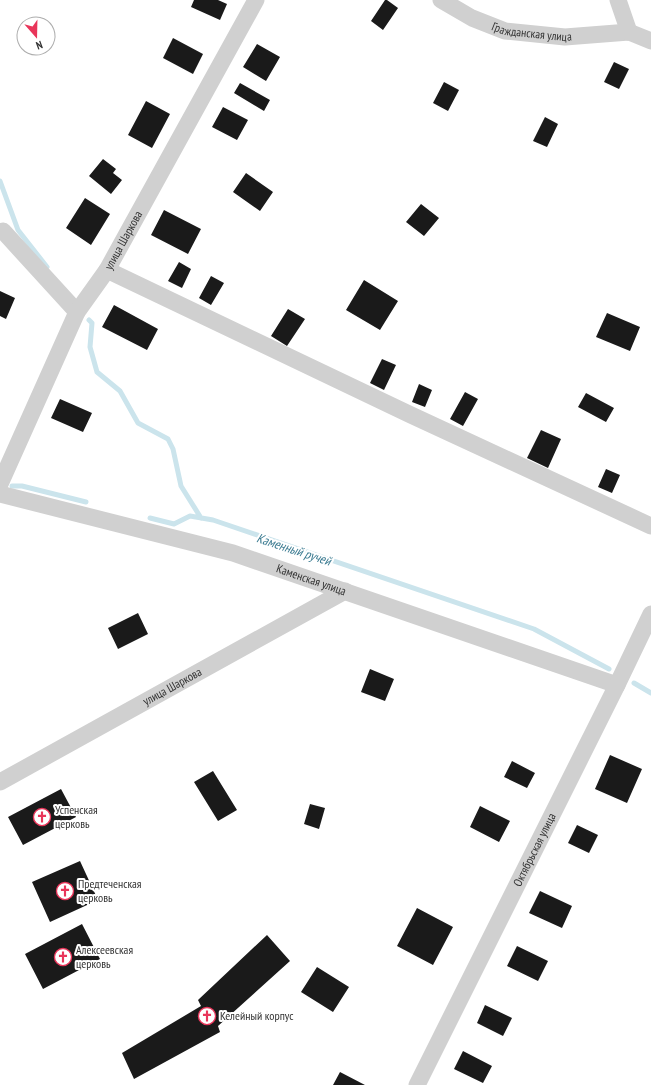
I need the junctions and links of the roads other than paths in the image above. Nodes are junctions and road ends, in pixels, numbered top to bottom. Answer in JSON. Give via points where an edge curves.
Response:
{"nodes":[{"id":1,"x":256,"y":0,"type":"edge"},
{"id":2,"x":441,"y":0,"type":"edge"},
{"id":3,"x":618,"y":0,"type":"edge"},
{"id":4,"x":629,"y":32,"type":"junction"},
{"id":5,"x":651,"y":42,"type":"edge"},
{"id":6,"x":3,"y":231,"type":"dead end"},
{"id":7,"x":107,"y":270,"type":"junction"},
{"id":8,"x":77,"y":312,"type":"junction"},
{"id":9,"x":0,"y":484,"type":"edge"},
{"id":10,"x":0,"y":494,"type":"edge"},
{"id":11,"x":651,"y":526,"type":"edge"},
{"id":12,"x":345,"y":591,"type":"junction"},
{"id":13,"x":650,"y":617,"type":"edge"},
{"id":14,"x":617,"y":685,"type":"junction"},
{"id":15,"x":0,"y":782,"type":"edge"},
{"id":16,"x":417,"y":1085,"type":"edge"}],
"edges":[{"from":1,"to":7,"type":"street","name":"улица Шаркова"},
{"from":2,"to":4,"type":"street","name":"Гражданская улица","via":[[472,18],[505,31],[565,37]]},
{"from":3,"to":4,"type":"street"},
{"from":4,"to":5,"type":"street","name":"Гражданская улица"},
{"from":6,"to":8,"type":"street"},
{"from":7,"to":8,"type":"street","name":"улица Шаркова"},
{"from":7,"to":11,"type":"street"},
{"from":8,"to":9,"type":"street","name":"улица Шаркова"},
{"from":10,"to":12,"type":"street","name":"Каменская улица","via":[[234,553]]},
{"from":12,"to":14,"type":"street","name":"Каменская улица"},
{"from":12,"to":15,"type":"street","name":"улица Шаркова"},
{"from":13,"to":14,"type":"street","name":"Октябрьская улица"},
{"from":14,"to":16,"type":"street","name":"Октябрьская улица"}]}
